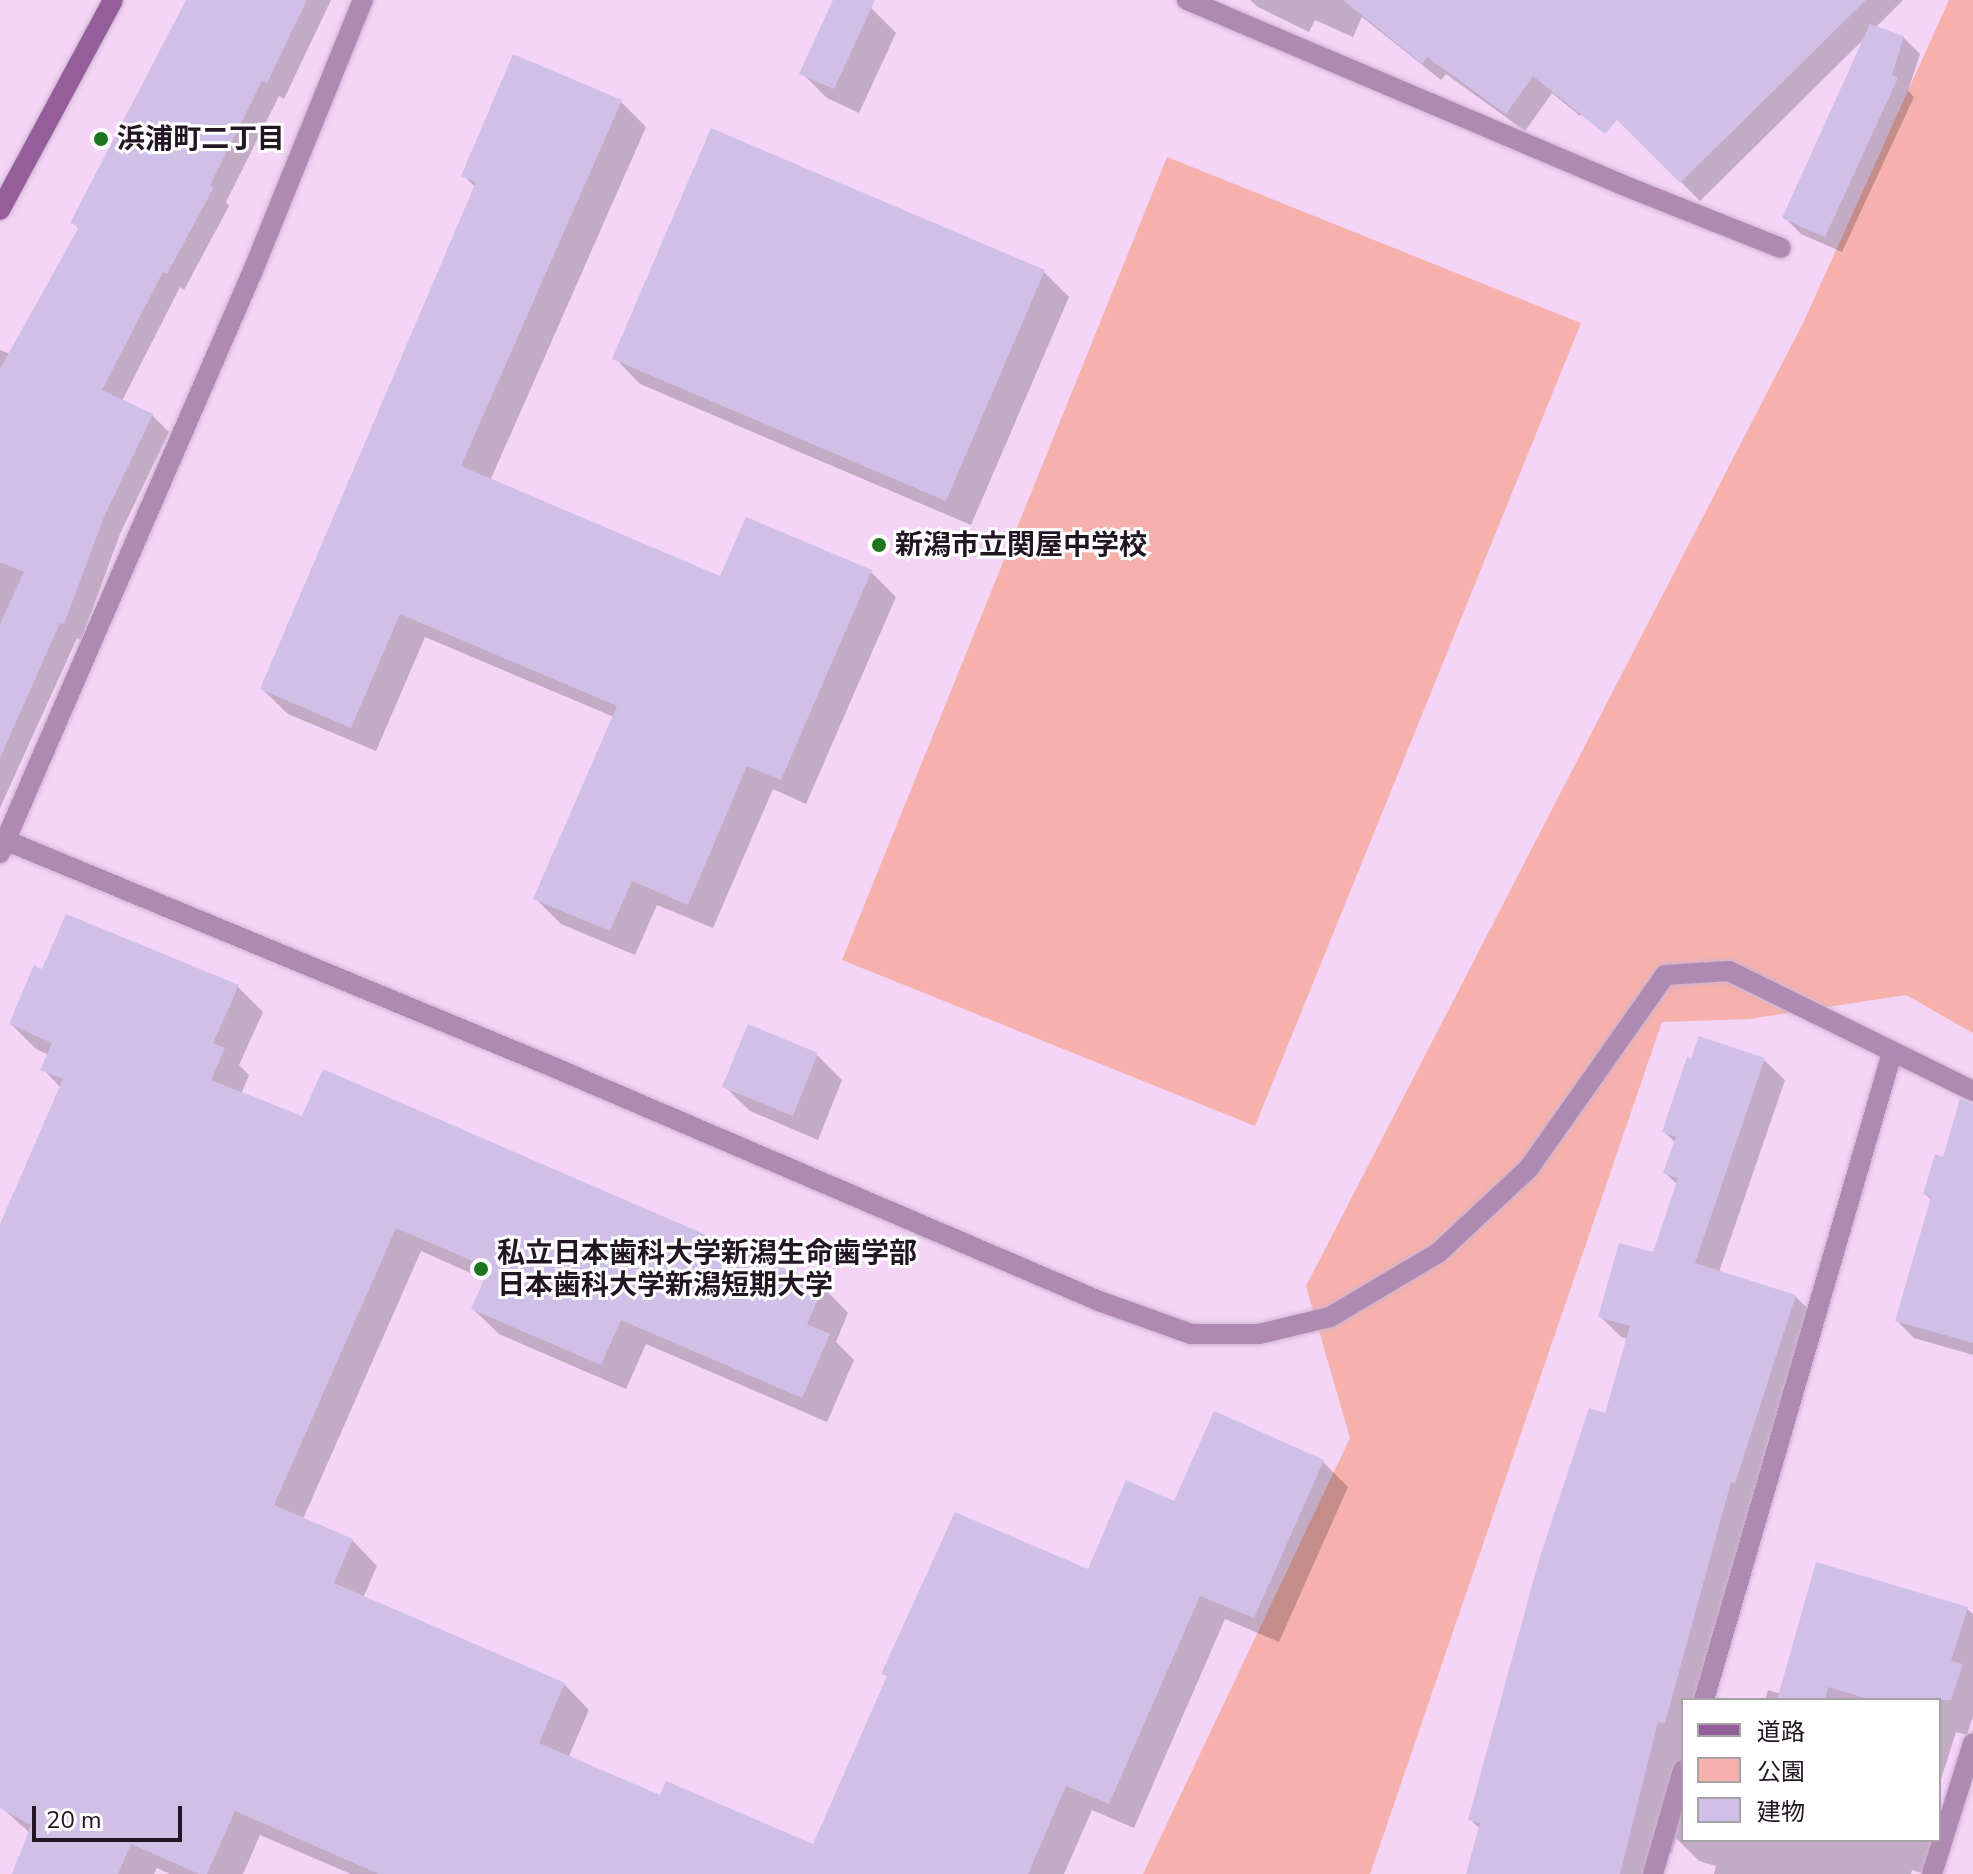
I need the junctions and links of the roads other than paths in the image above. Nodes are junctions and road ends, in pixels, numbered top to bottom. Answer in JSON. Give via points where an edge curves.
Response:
{"nodes":[{"id":1,"x":113,"y":0,"type":"edge"},
{"id":2,"x":363,"y":0,"type":"edge"},
{"id":3,"x":1187,"y":0,"type":"edge"},
{"id":4,"x":0,"y":210,"type":"edge"},
{"id":5,"x":1781,"y":248,"type":"dead end"},
{"id":6,"x":2,"y":844,"type":"edge"},
{"id":7,"x":1892,"y":1053,"type":"junction"},
{"id":8,"x":1973,"y":1091,"type":"edge"},
{"id":9,"x":1705,"y":1698,"type":"edge"},
{"id":10,"x":1973,"y":1743,"type":"edge"},
{"id":11,"x":1681,"y":1777,"type":"edge"},
{"id":12,"x":1653,"y":1874,"type":"edge"},
{"id":13,"x":1932,"y":1874,"type":"edge"}],
"edges":[{"from":1,"to":4,"type":"street"},
{"from":2,"to":6,"type":"street","via":[[252,273]]},
{"from":3,"to":5,"type":"street"},
{"from":6,"to":7,"type":"street","via":[[553,1067],[1099,1301],[1191,1334],[1259,1334],[1330,1317],[1438,1253],[1529,1168],[1665,975],[1729,971]]},
{"from":7,"to":8,"type":"street"},
{"from":7,"to":9,"type":"street"},
{"from":10,"to":13,"type":"street"},
{"from":11,"to":12,"type":"street"}]}
